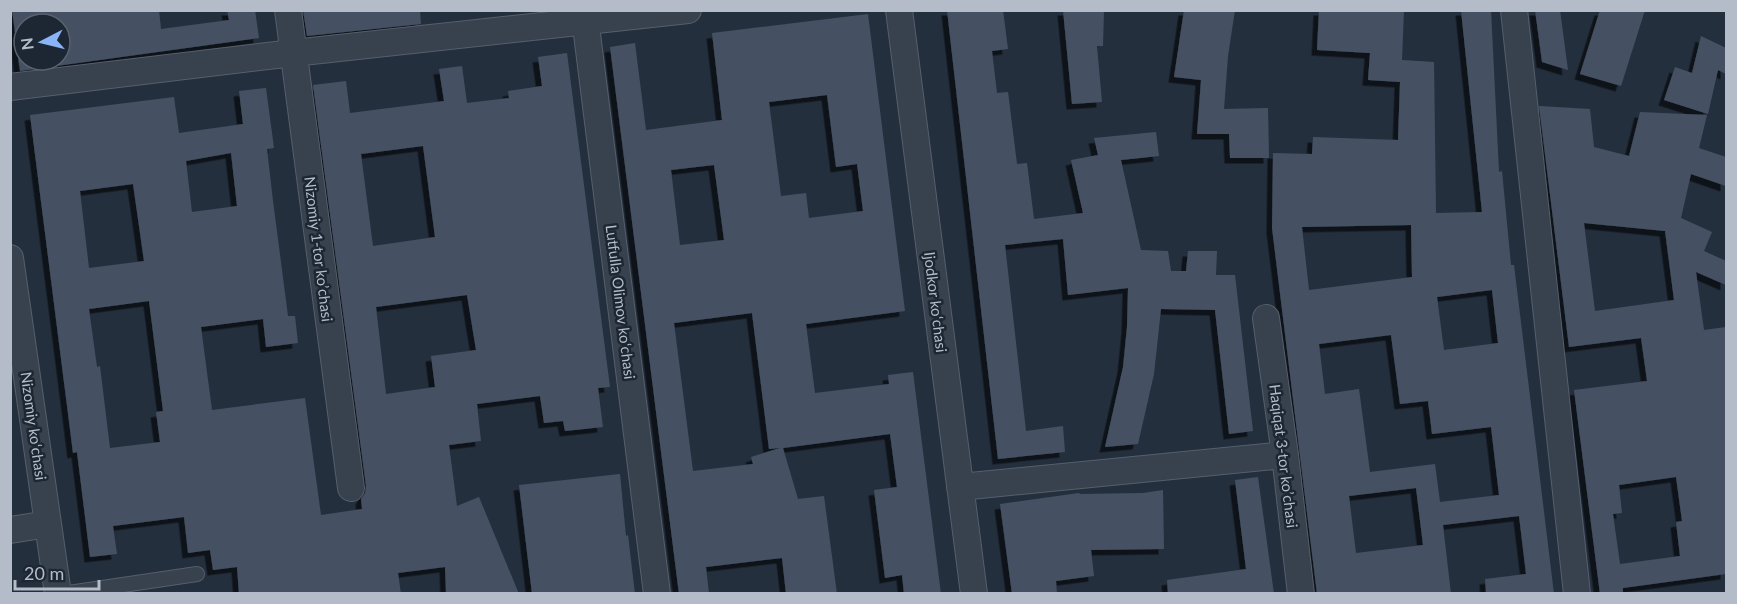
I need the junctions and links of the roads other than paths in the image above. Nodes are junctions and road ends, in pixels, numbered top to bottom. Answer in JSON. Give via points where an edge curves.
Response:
{"nodes":[{"id":1,"x":288,"y":10,"type":"edge"},
{"id":2,"x":688,"y":10,"type":"edge"},
{"id":3,"x":899,"y":10,"type":"edge"},
{"id":4,"x":1514,"y":10,"type":"edge"},
{"id":5,"x":584,"y":16,"type":"edge"},
{"id":6,"x":294,"y":53,"type":"junction"},
{"id":7,"x":10,"y":87,"type":"edge"},
{"id":8,"x":11,"y":272,"type":"edge"},
{"id":9,"x":1266,"y":318,"type":"dead end"},
{"id":10,"x":1285,"y":455,"type":"junction"},
{"id":11,"x":960,"y":487,"type":"junction"},
{"id":12,"x":351,"y":488,"type":"dead end"},
{"id":13,"x":48,"y":524,"type":"junction"},
{"id":14,"x":10,"y":530,"type":"edge"},
{"id":15,"x":197,"y":574,"type":"dead end"},
{"id":16,"x":60,"y":594,"type":"edge"},
{"id":17,"x":657,"y":594,"type":"edge"},
{"id":18,"x":974,"y":594,"type":"edge"},
{"id":19,"x":1301,"y":594,"type":"edge"},
{"id":20,"x":1577,"y":594,"type":"edge"}],
"edges":[{"from":1,"to":6,"type":"street","name":"Nizomiy 1-tor koʼchasi"},
{"from":2,"to":5,"type":"street"},
{"from":3,"to":11,"type":"street","name":"Ijodkor koʻchasi"},
{"from":4,"to":20,"type":"street"},
{"from":5,"to":6,"type":"street"},
{"from":5,"to":17,"type":"street","name":"Lutfulla Olimov koʻchasi"},
{"from":6,"to":7,"type":"street"},
{"from":6,"to":12,"type":"street","name":"Nizomiy 1-tor koʼchasi"},
{"from":8,"to":13,"type":"street","name":"Nizomiy koʻchasi"},
{"from":9,"to":10,"type":"street","name":"Haqiqat 3-tor koʼchasi"},
{"from":10,"to":11,"type":"street"},
{"from":10,"to":19,"type":"street","name":"Haqiqat 3-tor koʼchasi"},
{"from":11,"to":18,"type":"street","name":"Ijodkor koʻchasi"},
{"from":13,"to":14,"type":"street"},
{"from":13,"to":16,"type":"street","name":"Nizomiy koʻchasi"},
{"from":15,"to":16,"type":"lane"}]}
